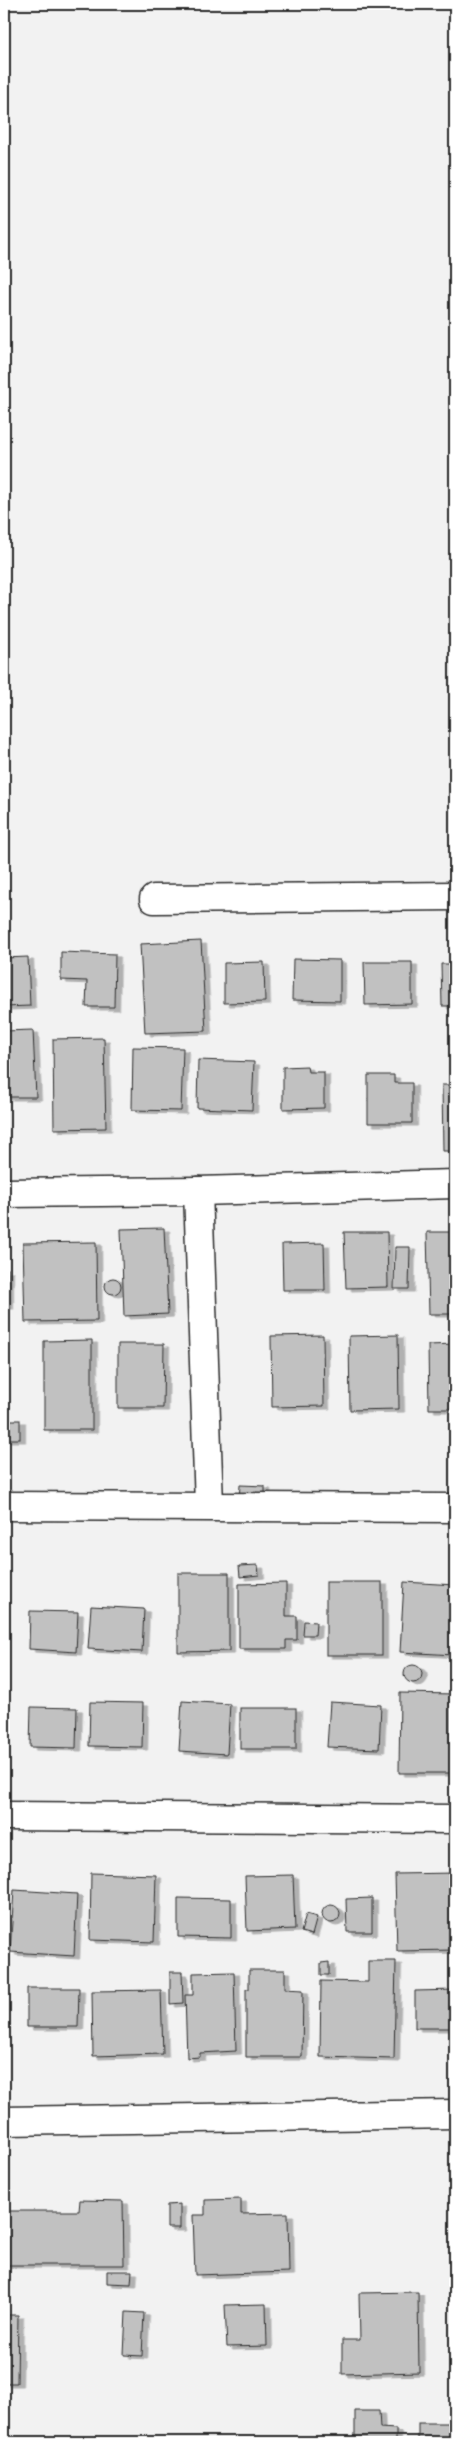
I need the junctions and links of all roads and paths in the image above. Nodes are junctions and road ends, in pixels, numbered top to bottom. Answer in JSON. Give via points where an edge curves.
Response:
{"nodes":[{"id":1,"x":455,"y":896,"type":"edge"},
{"id":2,"x":154,"y":899,"type":"dead end"},
{"id":3,"x":455,"y":1184,"type":"edge"},
{"id":4,"x":198,"y":1191,"type":"junction"},
{"id":5,"x":4,"y":1193,"type":"edge"},
{"id":6,"x":209,"y":1505,"type":"junction"},
{"id":7,"x":4,"y":1506,"type":"edge"},
{"id":8,"x":455,"y":1508,"type":"edge"},
{"id":9,"x":4,"y":1816,"type":"edge"},
{"id":10,"x":455,"y":1819,"type":"edge"},
{"id":11,"x":455,"y":2114,"type":"edge"},
{"id":12,"x":4,"y":2121,"type":"edge"}],
"edges":[{"from":1,"to":2,"type":"street"},
{"from":3,"to":4,"type":"street"},
{"from":4,"to":5,"type":"street"},
{"from":4,"to":6,"type":"street"},
{"from":6,"to":7,"type":"street"},
{"from":6,"to":8,"type":"street"},
{"from":9,"to":10,"type":"street"},
{"from":11,"to":12,"type":"street"}]}
